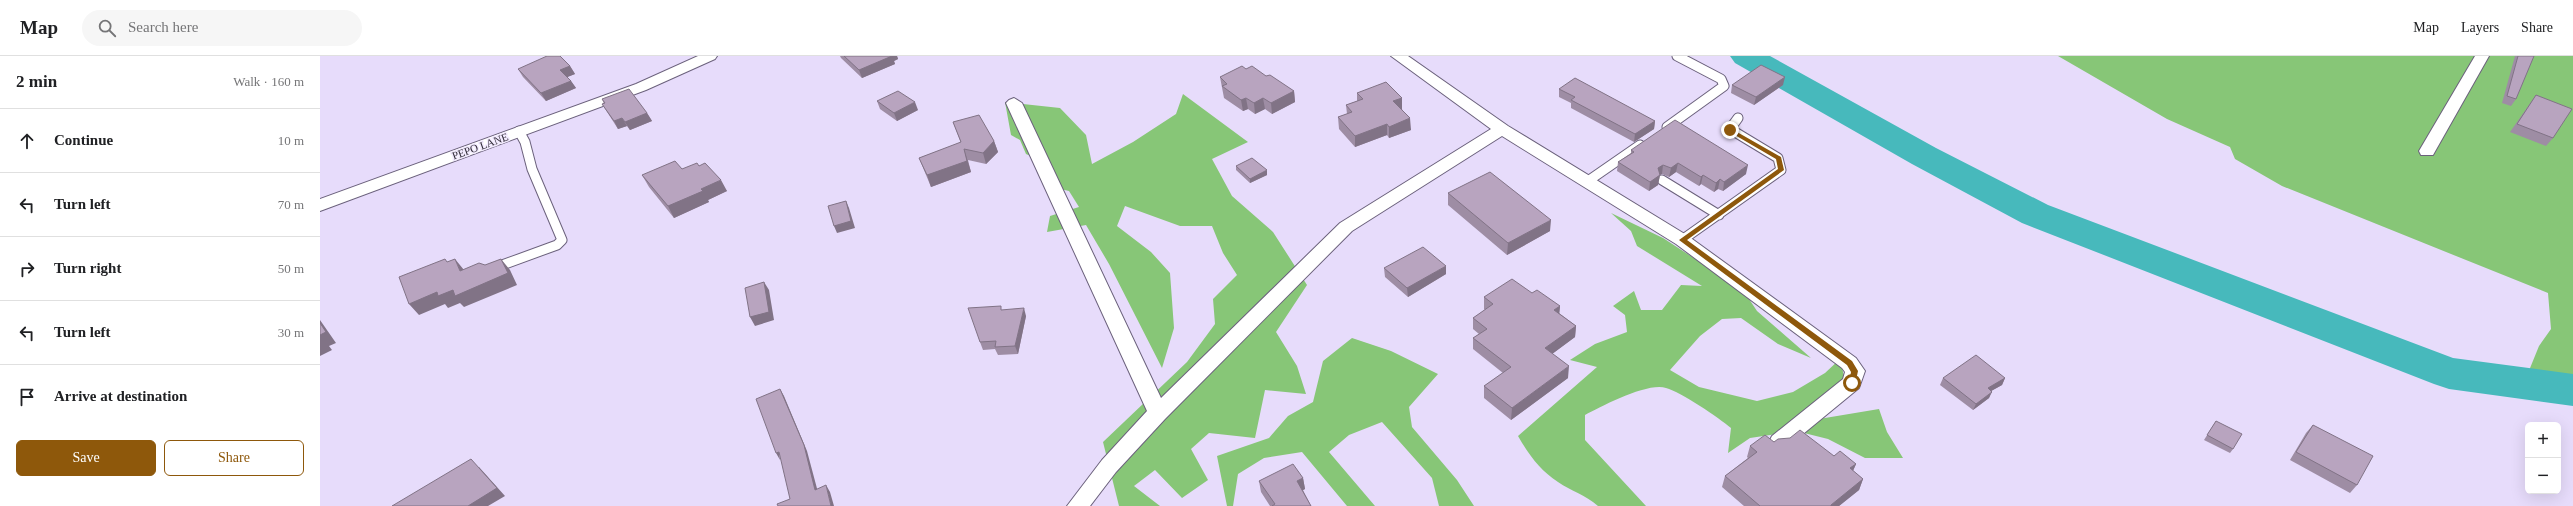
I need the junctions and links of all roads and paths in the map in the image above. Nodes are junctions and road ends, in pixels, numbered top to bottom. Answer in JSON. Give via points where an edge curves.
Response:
{"nodes":[{"id":1,"x":710,"y":56,"type":"edge"},
{"id":2,"x":1398,"y":56,"type":"edge"},
{"id":3,"x":1678,"y":56,"type":"edge"},
{"id":4,"x":2482,"y":56,"type":"edge"},
{"id":5,"x":1014,"y":103,"type":"dead end"},
{"id":6,"x":1738,"y":118,"type":"dead end"},
{"id":7,"x":1502,"y":129,"type":"junction"},
{"id":8,"x":519,"y":131,"type":"junction"},
{"id":9,"x":1658,"y":133,"type":"edge"},
{"id":10,"x":1646,"y":142,"type":"edge"},
{"id":11,"x":2427,"y":151,"type":"dead end"},
{"id":12,"x":1662,"y":180,"type":"dead end"},
{"id":13,"x":1588,"y":181,"type":"junction"},
{"id":14,"x":320,"y":205,"type":"edge"},
{"id":15,"x":1719,"y":215,"type":"junction"},
{"id":16,"x":1682,"y":240,"type":"junction"},
{"id":17,"x":490,"y":269,"type":"edge"},
{"id":18,"x":1158,"y":413,"type":"junction"},
{"id":19,"x":1779,"y":442,"type":"edge"},
{"id":20,"x":1078,"y":506,"type":"edge"}],
"edges":[{"from":1,"to":8,"type":"street","name":"PEPO LANE","via":[[641,87]]},
{"from":2,"to":7,"type":"street"},
{"from":3,"to":9,"type":"lane","via":[[1721,79],[1724,86]]},
{"from":4,"to":11,"type":"street"},
{"from":5,"to":18,"type":"street"},
{"from":6,"to":15,"type":"lane","via":[[1730,129],[1778,158],[1781,170]]},
{"from":7,"to":13,"type":"street"},
{"from":7,"to":18,"type":"street","via":[[1346,227]]},
{"from":8,"to":14,"type":"street","name":"PEPO LANE"},
{"from":8,"to":17,"type":"lane","via":[[530,153],[531,167],[562,240],[557,245]]},
{"from":10,"to":13,"type":"lane"},
{"from":12,"to":15,"type":"lane"},
{"from":13,"to":16,"type":"street"},
{"from":15,"to":16,"type":"lane"},
{"from":16,"to":19,"type":"street","via":[[1849,363],[1855,371],[1852,383]]},
{"from":18,"to":20,"type":"street","via":[[1109,466]]}]}
